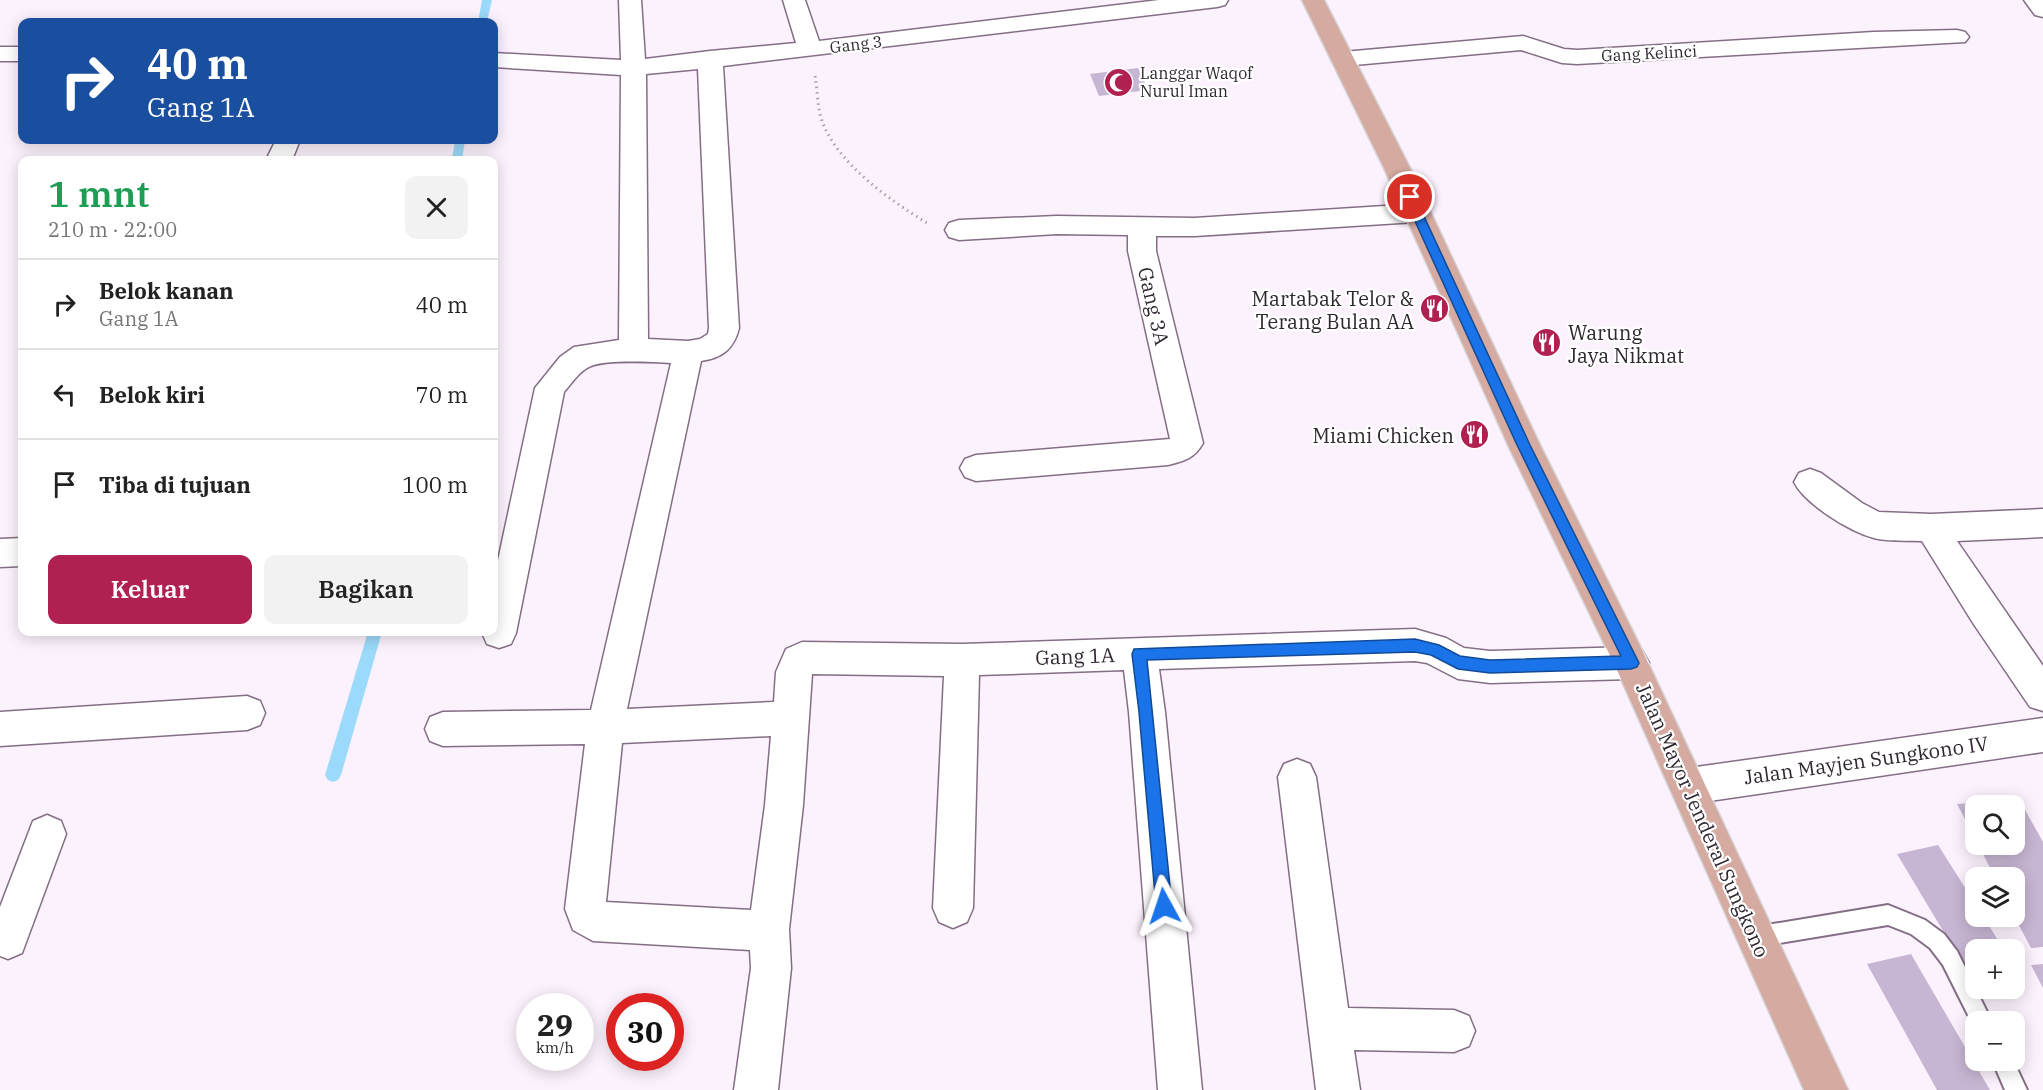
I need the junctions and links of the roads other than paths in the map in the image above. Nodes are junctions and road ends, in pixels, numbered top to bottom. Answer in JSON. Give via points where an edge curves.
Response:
{"nodes":[{"id":1,"x":630,"y":0,"type":"edge"},
{"id":2,"x":794,"y":0,"type":"edge"},
{"id":3,"x":1218,"y":0,"type":"edge"},
{"id":4,"x":1313,"y":0,"type":"edge"},
{"id":5,"x":2035,"y":0,"type":"edge"},
{"id":6,"x":2043,"y":10,"type":"edge"},
{"id":7,"x":1958,"y":37,"type":"dead end"},
{"id":8,"x":810,"y":49,"type":"junction"},
{"id":9,"x":0,"y":54,"type":"edge"},
{"id":10,"x":18,"y":54,"type":"edge"},
{"id":11,"x":710,"y":58,"type":"junction"},
{"id":12,"x":1343,"y":59,"type":"junction"},
{"id":13,"x":498,"y":60,"type":"edge"},
{"id":14,"x":635,"y":68,"type":"junction"},
{"id":15,"x":1416,"y":213,"type":"junction"},
{"id":16,"x":1142,"y":227,"type":"junction"},
{"id":17,"x":959,"y":230,"type":"road end"},
{"id":18,"x":633,"y":350,"type":"junction"},
{"id":19,"x":688,"y":352,"type":"junction"},
{"id":20,"x":976,"y":468,"type":"dead end"},
{"id":21,"x":1810,"y":482,"type":"dead end"},
{"id":22,"x":2043,"y":523,"type":"edge"},
{"id":23,"x":1931,"y":528,"type":"junction"},
{"id":24,"x":18,"y":552,"type":"edge"},
{"id":25,"x":0,"y":553,"type":"edge"},
{"id":26,"x":499,"y":633,"type":"dead end"},
{"id":27,"x":1139,"y":654,"type":"junction"},
{"id":28,"x":962,"y":660,"type":"junction"},
{"id":29,"x":1631,"y":663,"type":"junction"},
{"id":30,"x":2043,"y":695,"type":"edge"},
{"id":31,"x":247,"y":713,"type":"dead end"},
{"id":32,"x":790,"y":718,"type":"junction"},
{"id":33,"x":605,"y":727,"type":"junction"},
{"id":34,"x":0,"y":729,"type":"edge"},
{"id":35,"x":443,"y":729,"type":"dead end"},
{"id":36,"x":2043,"y":735,"type":"edge"},
{"id":37,"x":1297,"y":777,"type":"dead end"},
{"id":38,"x":1689,"y":786,"type":"junction"},
{"id":39,"x":47,"y":834,"type":"dead end"},
{"id":40,"x":953,"y":908,"type":"dead end"},
{"id":41,"x":769,"y":929,"type":"junction"},
{"id":42,"x":1755,"y":937,"type":"junction"},
{"id":43,"x":3,"y":946,"type":"edge"},
{"id":44,"x":1976,"y":1011,"type":"edge"},
{"id":45,"x":1330,"y":1029,"type":"junction"},
{"id":46,"x":1454,"y":1031,"type":"dead end"},
{"id":47,"x":2007,"y":1071,"type":"edge"},
{"id":48,"x":756,"y":1090,"type":"edge"},
{"id":49,"x":1180,"y":1090,"type":"edge"},
{"id":50,"x":1338,"y":1090,"type":"edge"},
{"id":51,"x":1826,"y":1090,"type":"edge"},
{"id":52,"x":2016,"y":1090,"type":"edge"}],
"edges":[{"from":1,"to":14,"type":"street"},
{"from":2,"to":8,"type":"street"},
{"from":3,"to":8,"type":"street","name":"Gang 3"},
{"from":4,"to":12,"type":"main road","name":"Jalan Mayor Jenderal Sungkono"},
{"from":5,"to":6,"type":"street"},
{"from":7,"to":12,"type":"street","name":"Gang Kelinci","via":[[1577,57],[1523,43]]},
{"from":8,"to":11,"type":"street","name":"Gang 3"},
{"from":9,"to":10,"type":"street"},
{"from":11,"to":14,"type":"street","name":"Gang 3"},
{"from":11,"to":19,"type":"street","via":[[724,328],[721,340],[707,349]]},
{"from":12,"to":15,"type":"main road","name":"Jalan Mayor Jenderal Sungkono"},
{"from":13,"to":14,"type":"street","name":"Gang 3"},
{"from":14,"to":18,"type":"street"},
{"from":15,"to":16,"type":"street"},
{"from":15,"to":29,"type":"main road","name":"Jalan Mayor Jenderal Sungkono"},
{"from":16,"to":17,"type":"street","via":[[1048,225]]},
{"from":16,"to":20,"type":"street","name":"Gang 3A","via":[[1142,251],[1187,443],[1168,452]]},
{"from":18,"to":19,"type":"street"},
{"from":18,"to":26,"type":"street","via":[[584,355],[550,388]]},
{"from":19,"to":33,"type":"street"},
{"from":21,"to":23,"type":"street","via":[[1851,513],[1875,525]]},
{"from":22,"to":23,"type":"street"},
{"from":23,"to":30,"type":"street"},
{"from":24,"to":25,"type":"street"},
{"from":27,"to":28,"type":"street","name":"Gang 1A"},
{"from":27,"to":29,"type":"street","name":"Gang 1A","via":[[1415,645],[1434,649],[1458,663],[1490,667]]},
{"from":27,"to":49,"type":"street"},
{"from":28,"to":32,"type":"street","name":"Gang 1A","via":[[802,658],[794,672]]},
{"from":28,"to":40,"type":"street"},
{"from":29,"to":38,"type":"main road","name":"Jalan Mayor Jenderal Sungkono"},
{"from":31,"to":34,"type":"street"},
{"from":32,"to":33,"type":"street"},
{"from":32,"to":41,"type":"street"},
{"from":33,"to":35,"type":"street"},
{"from":33,"to":41,"type":"street","via":[[587,916],[593,921]]},
{"from":36,"to":38,"type":"street","name":"Jalan Mayjen Sungkono IV"},
{"from":37,"to":45,"type":"street"},
{"from":38,"to":42,"type":"main road","name":"Jalan Mayor Jenderal Sungkono"},
{"from":39,"to":43,"type":"street"},
{"from":41,"to":48,"type":"street","via":[[771,968]]},
{"from":42,"to":44,"type":"lane","via":[[1888,915],[1918,927],[1937,941]]},
{"from":42,"to":51,"type":"main road","name":"Jalan Mayor Jenderal Sungkono"},
{"from":45,"to":46,"type":"street"},
{"from":45,"to":50,"type":"street"},
{"from":47,"to":52,"type":"lane"}]}
